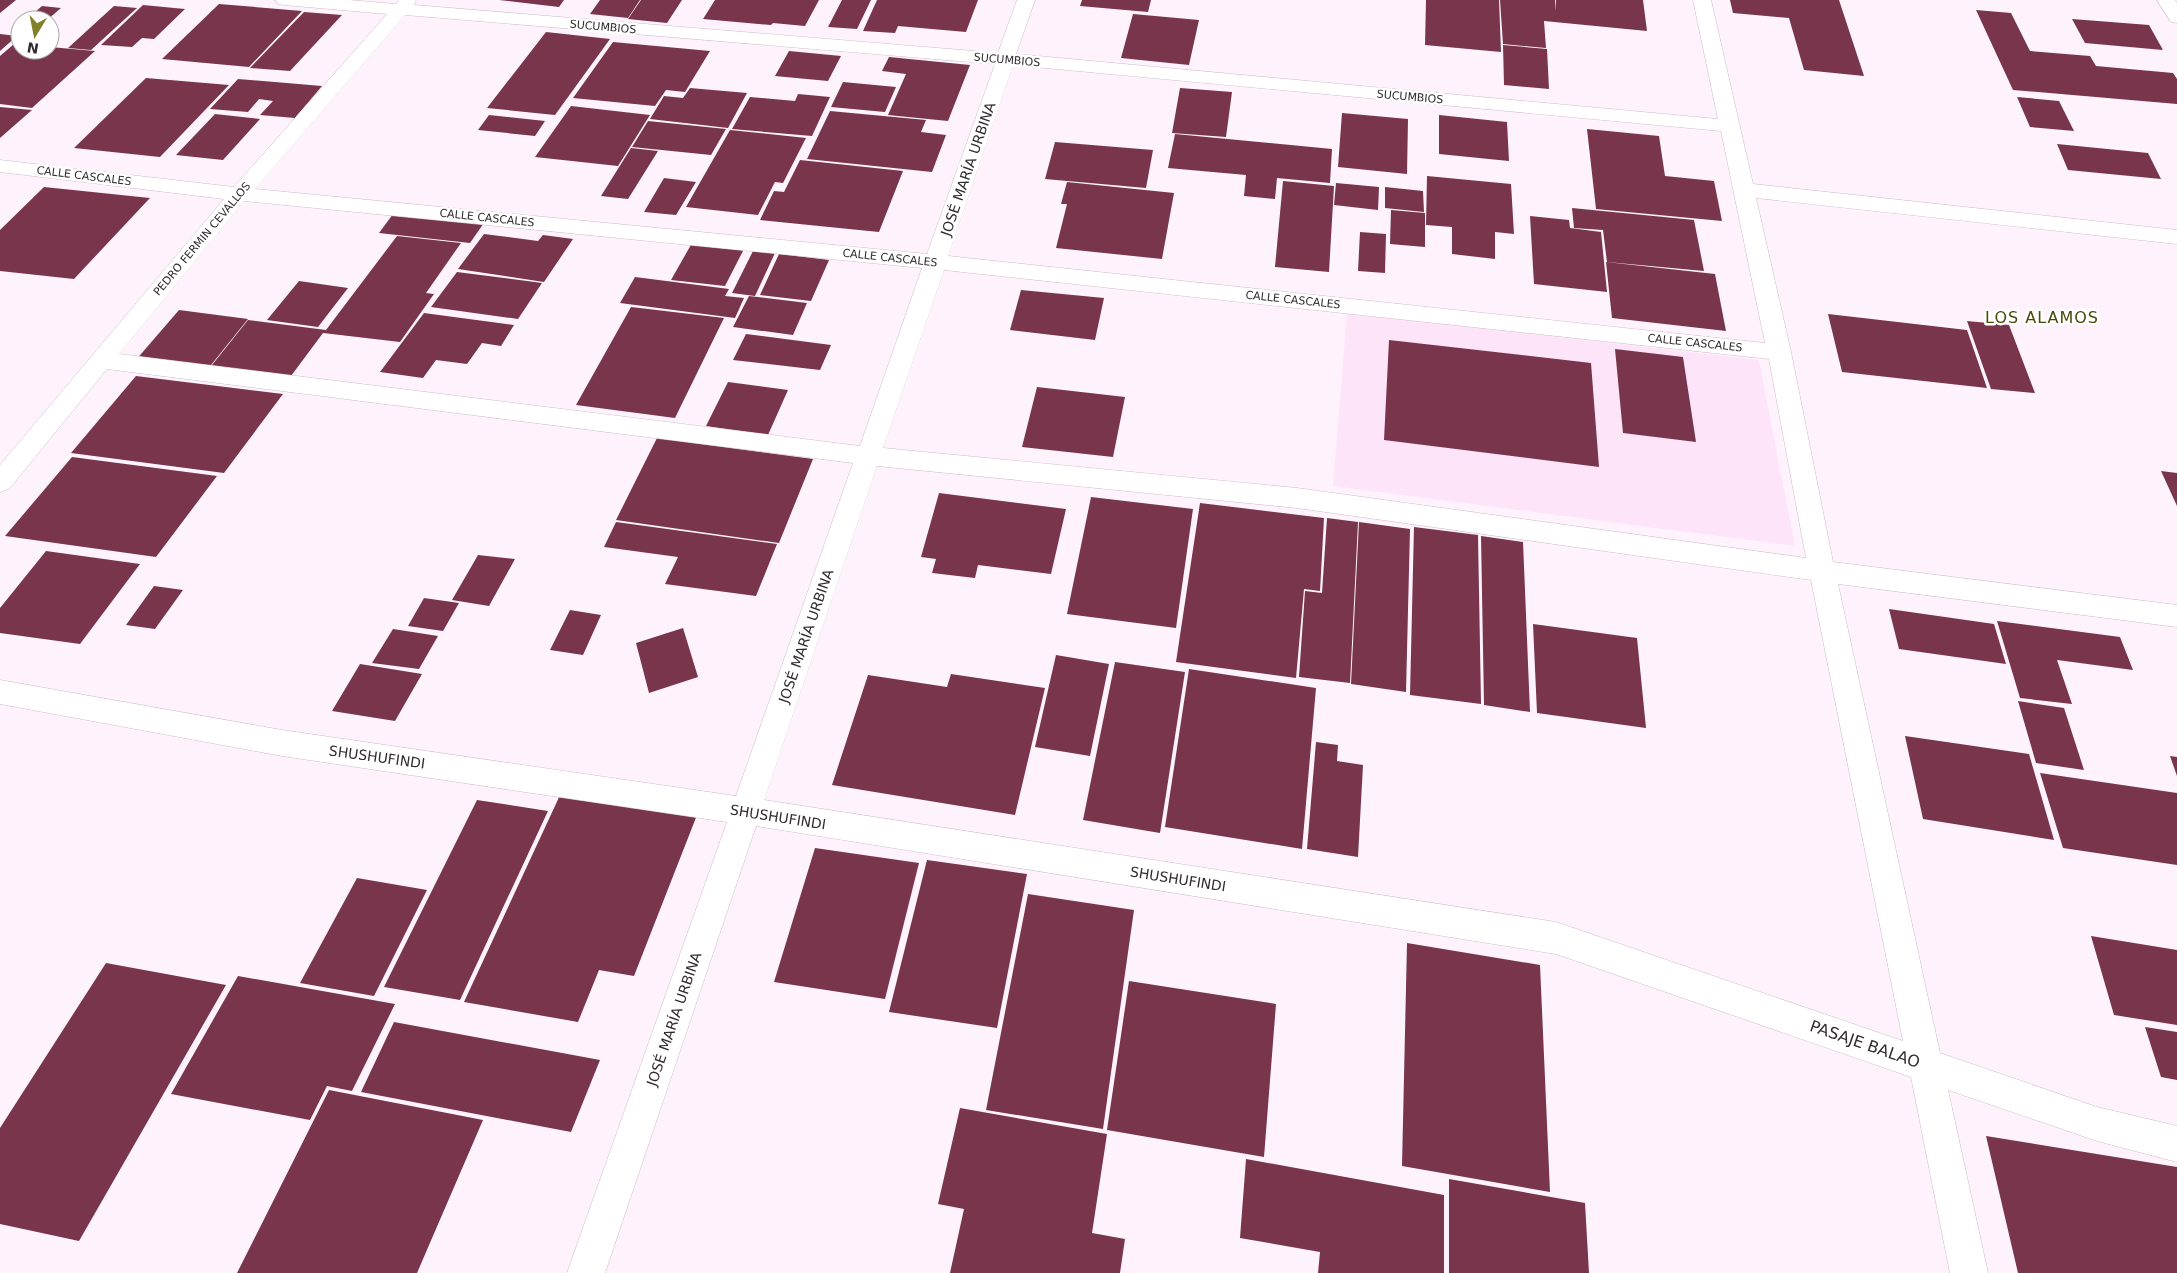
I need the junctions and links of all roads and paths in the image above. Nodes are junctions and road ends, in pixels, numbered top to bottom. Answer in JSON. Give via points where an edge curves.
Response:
{"nodes":[{"id":1,"x":284,"y":0,"type":"edge"},
{"id":2,"x":1026,"y":0,"type":"edge"},
{"id":3,"x":1702,"y":0,"type":"edge"},
{"id":4,"x":2166,"y":0,"type":"edge"},
{"id":5,"x":404,"y":5,"type":"edge"},
{"id":6,"x":2177,"y":18,"type":"edge"},
{"id":7,"x":1006,"y":59,"type":"junction"},
{"id":8,"x":1729,"y":126,"type":"junction"},
{"id":9,"x":0,"y":166,"type":"edge"},
{"id":10,"x":1745,"y":190,"type":"junction"},
{"id":11,"x":239,"y":194,"type":"junction"},
{"id":12,"x":2177,"y":237,"type":"edge"},
{"id":13,"x":935,"y":262,"type":"junction"},
{"id":14,"x":1779,"y":352,"type":"junction"},
{"id":15,"x":101,"y":360,"type":"junction"},
{"id":16,"x":868,"y":456,"type":"junction"},
{"id":17,"x":0,"y":482,"type":"edge"},
{"id":18,"x":1822,"y":571,"type":"junction"},
{"id":19,"x":2177,"y":616,"type":"edge"},
{"id":20,"x":0,"y":692,"type":"edge"},
{"id":21,"x":745,"y":812,"type":"junction"},
{"id":22,"x":1556,"y":938,"type":"joint"},
{"id":23,"x":1925,"y":1065,"type":"junction"},
{"id":24,"x":2177,"y":1144,"type":"edge"},
{"id":25,"x":586,"y":1273,"type":"edge"},
{"id":26,"x":1969,"y":1273,"type":"edge"}],
"edges":[{"from":1,"to":5,"type":"street","name":"SUCUMBIOS"},
{"from":2,"to":7,"type":"street","name":"JOSÉ MARÍA URBINA"},
{"from":3,"to":8,"type":"street"},
{"from":4,"to":6,"type":"street"},
{"from":5,"to":7,"type":"street","name":"SUCUMBIOS"},
{"from":5,"to":11,"type":"street","name":"PEDRO FERMIN CEVALLOS"},
{"from":7,"to":8,"type":"street","name":"SUCUMBIOS"},
{"from":7,"to":13,"type":"street","name":"JOSÉ MARÍA URBINA"},
{"from":8,"to":10,"type":"street"},
{"from":9,"to":11,"type":"street","name":"CALLE CASCALES"},
{"from":10,"to":12,"type":"street"},
{"from":10,"to":14,"type":"street"},
{"from":11,"to":13,"type":"street","name":"CALLE CASCALES"},
{"from":11,"to":15,"type":"street","name":"PEDRO FERMIN CEVALLOS"},
{"from":13,"to":14,"type":"street","name":"CALLE CASCALES"},
{"from":13,"to":16,"type":"street","name":"JOSÉ MARÍA URBINA"},
{"from":14,"to":18,"type":"street"},
{"from":15,"to":16,"type":"street"},
{"from":15,"to":17,"type":"street","name":"PEDRO FERMIN CEVALLOS"},
{"from":16,"to":18,"type":"street","via":[[1297,498]]},
{"from":16,"to":21,"type":"street","name":"JOSÉ MARÍA URBINA"},
{"from":18,"to":19,"type":"street"},
{"from":18,"to":23,"type":"street"},
{"from":20,"to":21,"type":"street","name":"SHUSHUFINDI","via":[[282,742]]},
{"from":21,"to":22,"type":"street","name":"SHUSHUFINDI"},
{"from":21,"to":25,"type":"street","name":"JOSÉ MARÍA URBINA"},
{"from":22,"to":23,"type":"street","name":"PASAJE BALAO"},
{"from":23,"to":24,"type":"street","name":"PASAJE BALAO","via":[[2097,1124]]},
{"from":23,"to":26,"type":"street"}]}
